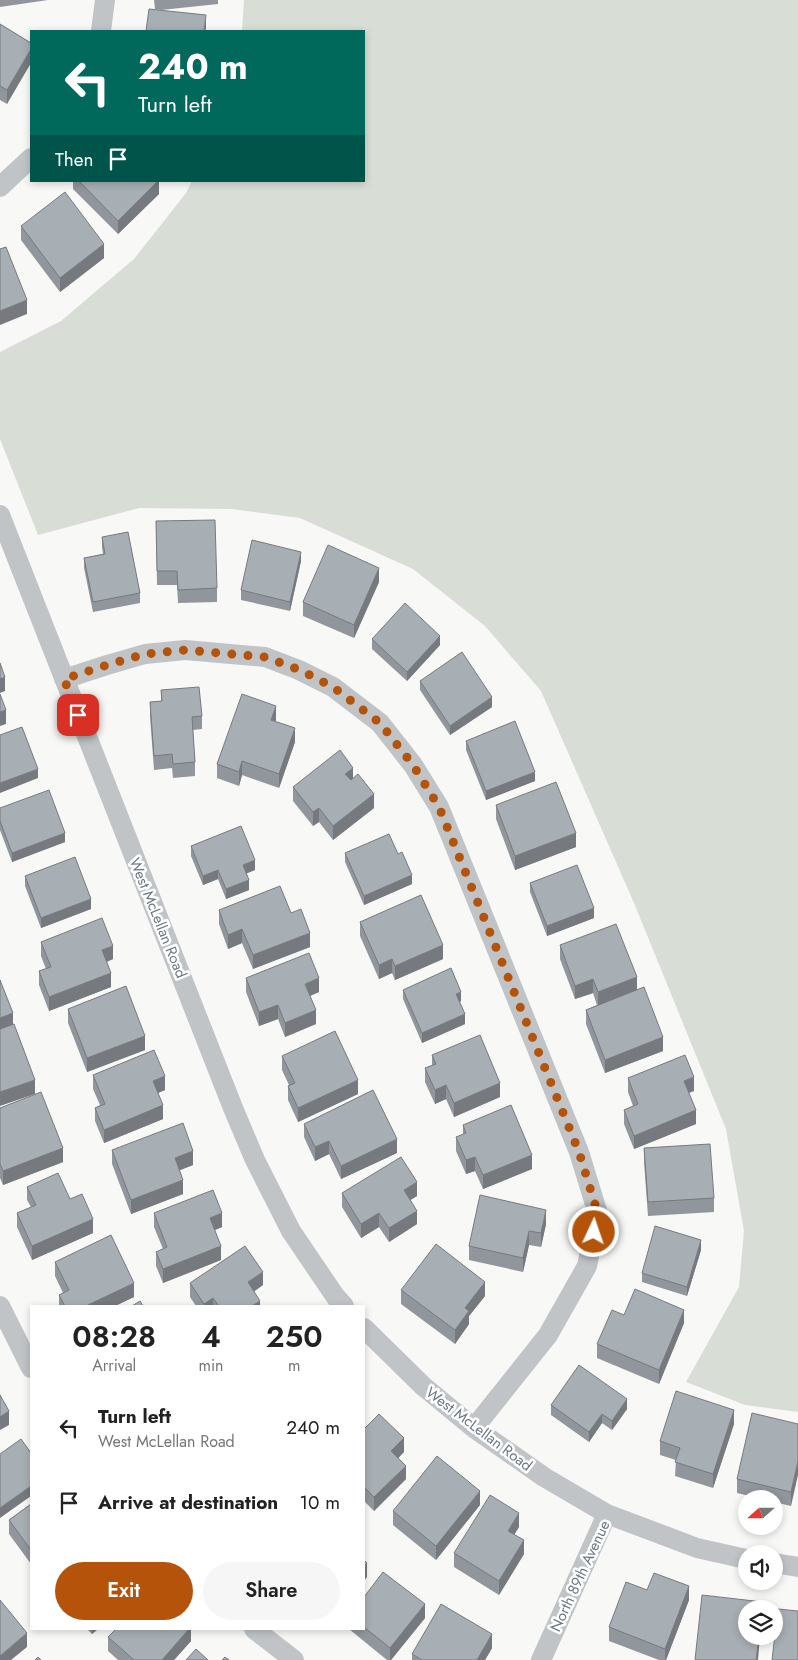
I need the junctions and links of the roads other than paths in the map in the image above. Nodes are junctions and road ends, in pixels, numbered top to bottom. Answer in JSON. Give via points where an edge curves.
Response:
{"nodes":[{"id":1,"x":105,"y":0,"type":"edge"},
{"id":2,"x":100,"y":30,"type":"edge"},
{"id":3,"x":30,"y":159,"type":"edge"},
{"id":4,"x":0,"y":186,"type":"edge"},
{"id":5,"x":0,"y":515,"type":"edge"},
{"id":6,"x":64,"y":679,"type":"junction"},
{"id":7,"x":343,"y":1305,"type":"edge"},
{"id":8,"x":0,"y":1306,"type":"edge"},
{"id":9,"x":365,"y":1329,"type":"edge"},
{"id":10,"x":30,"y":1366,"type":"edge"},
{"id":11,"x":474,"y":1428,"type":"junction"},
{"id":12,"x":606,"y":1514,"type":"junction"},
{"id":13,"x":738,"y":1557,"type":"edge"},
{"id":14,"x":783,"y":1565,"type":"edge"},
{"id":15,"x":798,"y":1567,"type":"edge"},
{"id":16,"x":255,"y":1630,"type":"edge"},
{"id":17,"x":294,"y":1660,"type":"edge"},
{"id":18,"x":541,"y":1660,"type":"edge"}],
"edges":[{"from":1,"to":2,"type":"street"},
{"from":3,"to":4,"type":"street"},
{"from":5,"to":6,"type":"street","name":"West McLellan Road"},
{"from":6,"to":7,"type":"street","name":"West McLellan Road","via":[[255,1160],[291,1231]]},
{"from":6,"to":11,"type":"street","via":[[145,654],[185,650],[265,657],[333,687],[380,723],[413,765],[439,807],[579,1152],[598,1214],[588,1266],[548,1335]]},
{"from":8,"to":10,"type":"street"},
{"from":9,"to":11,"type":"street","name":"West McLellan Road","via":[[423,1386]]},
{"from":11,"to":12,"type":"street","name":"West McLellan Road","via":[[544,1477]]},
{"from":12,"to":13,"type":"street","name":"North 89th Avenue","via":[[697,1548]]},
{"from":12,"to":18,"type":"street","name":"North 89th Avenue"},
{"from":14,"to":15,"type":"street"},
{"from":16,"to":17,"type":"street"}]}
